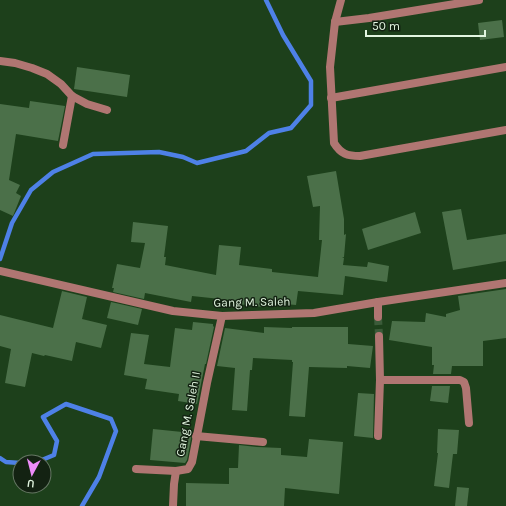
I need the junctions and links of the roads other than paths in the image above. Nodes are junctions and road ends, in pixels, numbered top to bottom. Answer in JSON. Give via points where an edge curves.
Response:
{"nodes":[{"id":1,"x":341,"y":0,"type":"edge"},
{"id":2,"x":479,"y":0,"type":"edge"},
{"id":3,"x":443,"y":3,"type":"edge"},
{"id":4,"x":335,"y":22,"type":"junction"},
{"id":5,"x":0,"y":61,"type":"edge"},
{"id":6,"x":506,"y":67,"type":"edge"},
{"id":7,"x":72,"y":96,"type":"junction"},
{"id":8,"x":331,"y":98,"type":"junction"},
{"id":9,"x":107,"y":110,"type":"dead end"},
{"id":10,"x":506,"y":130,"type":"edge"},
{"id":11,"x":63,"y":145,"type":"dead end"},
{"id":12,"x":0,"y":271,"type":"edge"},
{"id":13,"x":506,"y":283,"type":"edge"},
{"id":14,"x":378,"y":302,"type":"junction"},
{"id":15,"x":222,"y":316,"type":"junction"},
{"id":16,"x":378,"y":317,"type":"tunnel mouth"},
{"id":17,"x":379,"y":336,"type":"tunnel mouth"},
{"id":18,"x":380,"y":380,"type":"junction"},
{"id":19,"x":469,"y":423,"type":"dead end"},
{"id":20,"x":196,"y":436,"type":"junction"},
{"id":21,"x":378,"y":436,"type":"dead end"},
{"id":22,"x":263,"y":442,"type":"dead end"},
{"id":23,"x":136,"y":469,"type":"dead end"},
{"id":24,"x":176,"y":471,"type":"junction"},
{"id":25,"x":174,"y":506,"type":"edge"}],
"edges":[{"from":1,"to":4,"type":"street"},
{"from":2,"to":3,"type":"street"},
{"from":3,"to":4,"type":"street"},
{"from":4,"to":8,"type":"street","via":[[330,66]]},
{"from":5,"to":7,"type":"street","via":[[15,63],[47,74]]},
{"from":6,"to":8,"type":"street"},
{"from":7,"to":9,"type":"street"},
{"from":7,"to":11,"type":"street"},
{"from":8,"to":10,"type":"street","via":[[334,143],[344,154],[353,156]]},
{"from":12,"to":15,"type":"street","name":"Gang M. Saleh","via":[[173,311]]},
{"from":13,"to":14,"type":"street","name":"Gang M. Saleh"},
{"from":14,"to":15,"type":"street","name":"Gang M. Saleh","via":[[314,313]]},
{"from":14,"to":16,"type":"street"},
{"from":15,"to":20,"type":"street","name":"Gang M. Saleh II"},
{"from":17,"to":18,"type":"street"},
{"from":18,"to":19,"type":"street","via":[[460,380],[466,388]]},
{"from":18,"to":21,"type":"street"},
{"from":20,"to":22,"type":"street"},
{"from":20,"to":24,"type":"street","name":"Gang M. Saleh II","via":[[192,462],[188,469]]},
{"from":23,"to":24,"type":"street"},
{"from":24,"to":25,"type":"street","name":"Gang M. Saleh II"}]}
